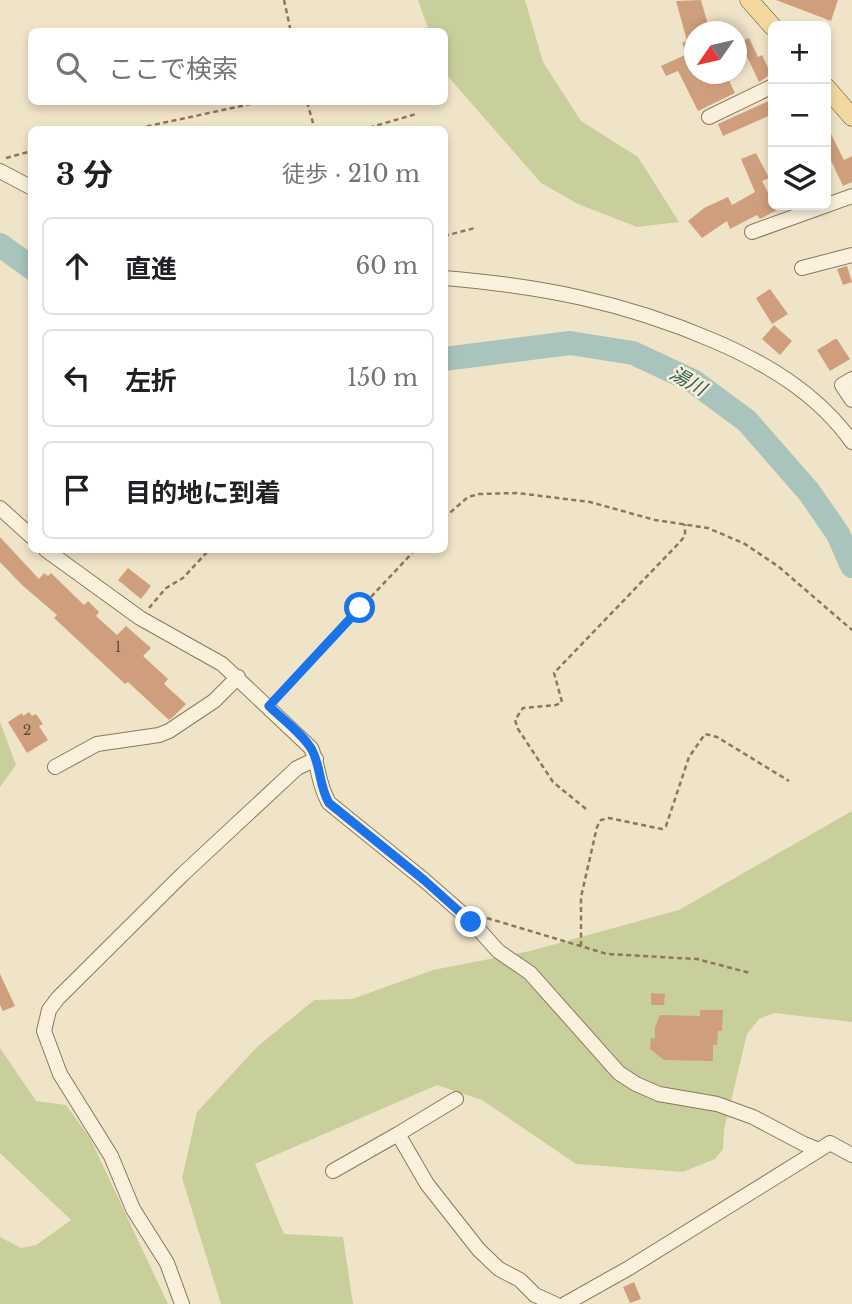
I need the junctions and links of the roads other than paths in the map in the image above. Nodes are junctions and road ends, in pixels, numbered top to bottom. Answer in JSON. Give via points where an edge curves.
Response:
{"nodes":[{"id":1,"x":749,"y":0,"type":"edge"},
{"id":2,"x":768,"y":21,"type":"edge"},
{"id":3,"x":768,"y":88,"type":"edge"},
{"id":4,"x":831,"y":93,"type":"edge"},
{"id":5,"x":709,"y":117,"type":"dead end"},
{"id":6,"x":852,"y":117,"type":"edge"},
{"id":7,"x":0,"y":171,"type":"edge"},
{"id":8,"x":28,"y":186,"type":"edge"},
{"id":9,"x":852,"y":196,"type":"edge"},
{"id":10,"x":752,"y":232,"type":"dead end"},
{"id":11,"x":852,"y":255,"type":"edge"},
{"id":12,"x":802,"y":268,"type":"dead end"},
{"id":13,"x":448,"y":278,"type":"edge"},
{"id":14,"x":852,"y":379,"type":"edge"},
{"id":15,"x":852,"y":400,"type":"edge"},
{"id":16,"x":852,"y":442,"type":"edge"},
{"id":17,"x":0,"y":508,"type":"edge"},
{"id":18,"x":28,"y":533,"type":"edge"},
{"id":19,"x":50,"y":553,"type":"edge"},
{"id":20,"x":238,"y":677,"type":"junction"},
{"id":21,"x":316,"y":759,"type":"junction"},
{"id":22,"x":55,"y":767,"type":"dead end"},
{"id":23,"x":456,"y":1099,"type":"dead end"},
{"id":24,"x":398,"y":1134,"type":"junction"},
{"id":25,"x":819,"y":1150,"type":"junction"},
{"id":26,"x":852,"y":1155,"type":"edge"},
{"id":27,"x":333,"y":1171,"type":"dead end"},
{"id":28,"x":182,"y":1304,"type":"edge"},
{"id":29,"x":555,"y":1304,"type":"edge"},
{"id":30,"x":565,"y":1304,"type":"edge"}],
"edges":[{"from":1,"to":2,"type":"main road"},
{"from":3,"to":5,"type":"street"},
{"from":4,"to":6,"type":"main road"},
{"from":7,"to":8,"type":"street"},
{"from":9,"to":10,"type":"street"},
{"from":11,"to":12,"type":"street"},
{"from":13,"to":16,"type":"street","via":[[587,297],[683,327],[754,358],[801,388]]},
{"from":14,"to":15,"type":"street","via":[[842,385]]},
{"from":17,"to":18,"type":"street"},
{"from":19,"to":20,"type":"street","via":[[140,618]]},
{"from":20,"to":21,"type":"street","via":[[311,748]]},
{"from":20,"to":22,"type":"street","via":[[214,701],[169,731],[96,744]]},
{"from":21,"to":25,"type":"street","via":[[321,791],[329,803],[424,880],[498,951],[530,973],[619,1073],[659,1094],[717,1104],[753,1117]]},
{"from":21,"to":28,"type":"street","via":[[297,768],[183,874],[58,998],[45,1021],[44,1031],[60,1074],[111,1156],[133,1209],[167,1263]]},
{"from":23,"to":24,"type":"street"},
{"from":24,"to":27,"type":"street"},
{"from":24,"to":29,"type":"street","via":[[428,1184],[479,1250],[535,1295]]},
{"from":25,"to":26,"type":"street","via":[[830,1143]]},
{"from":25,"to":30,"type":"street"}]}
